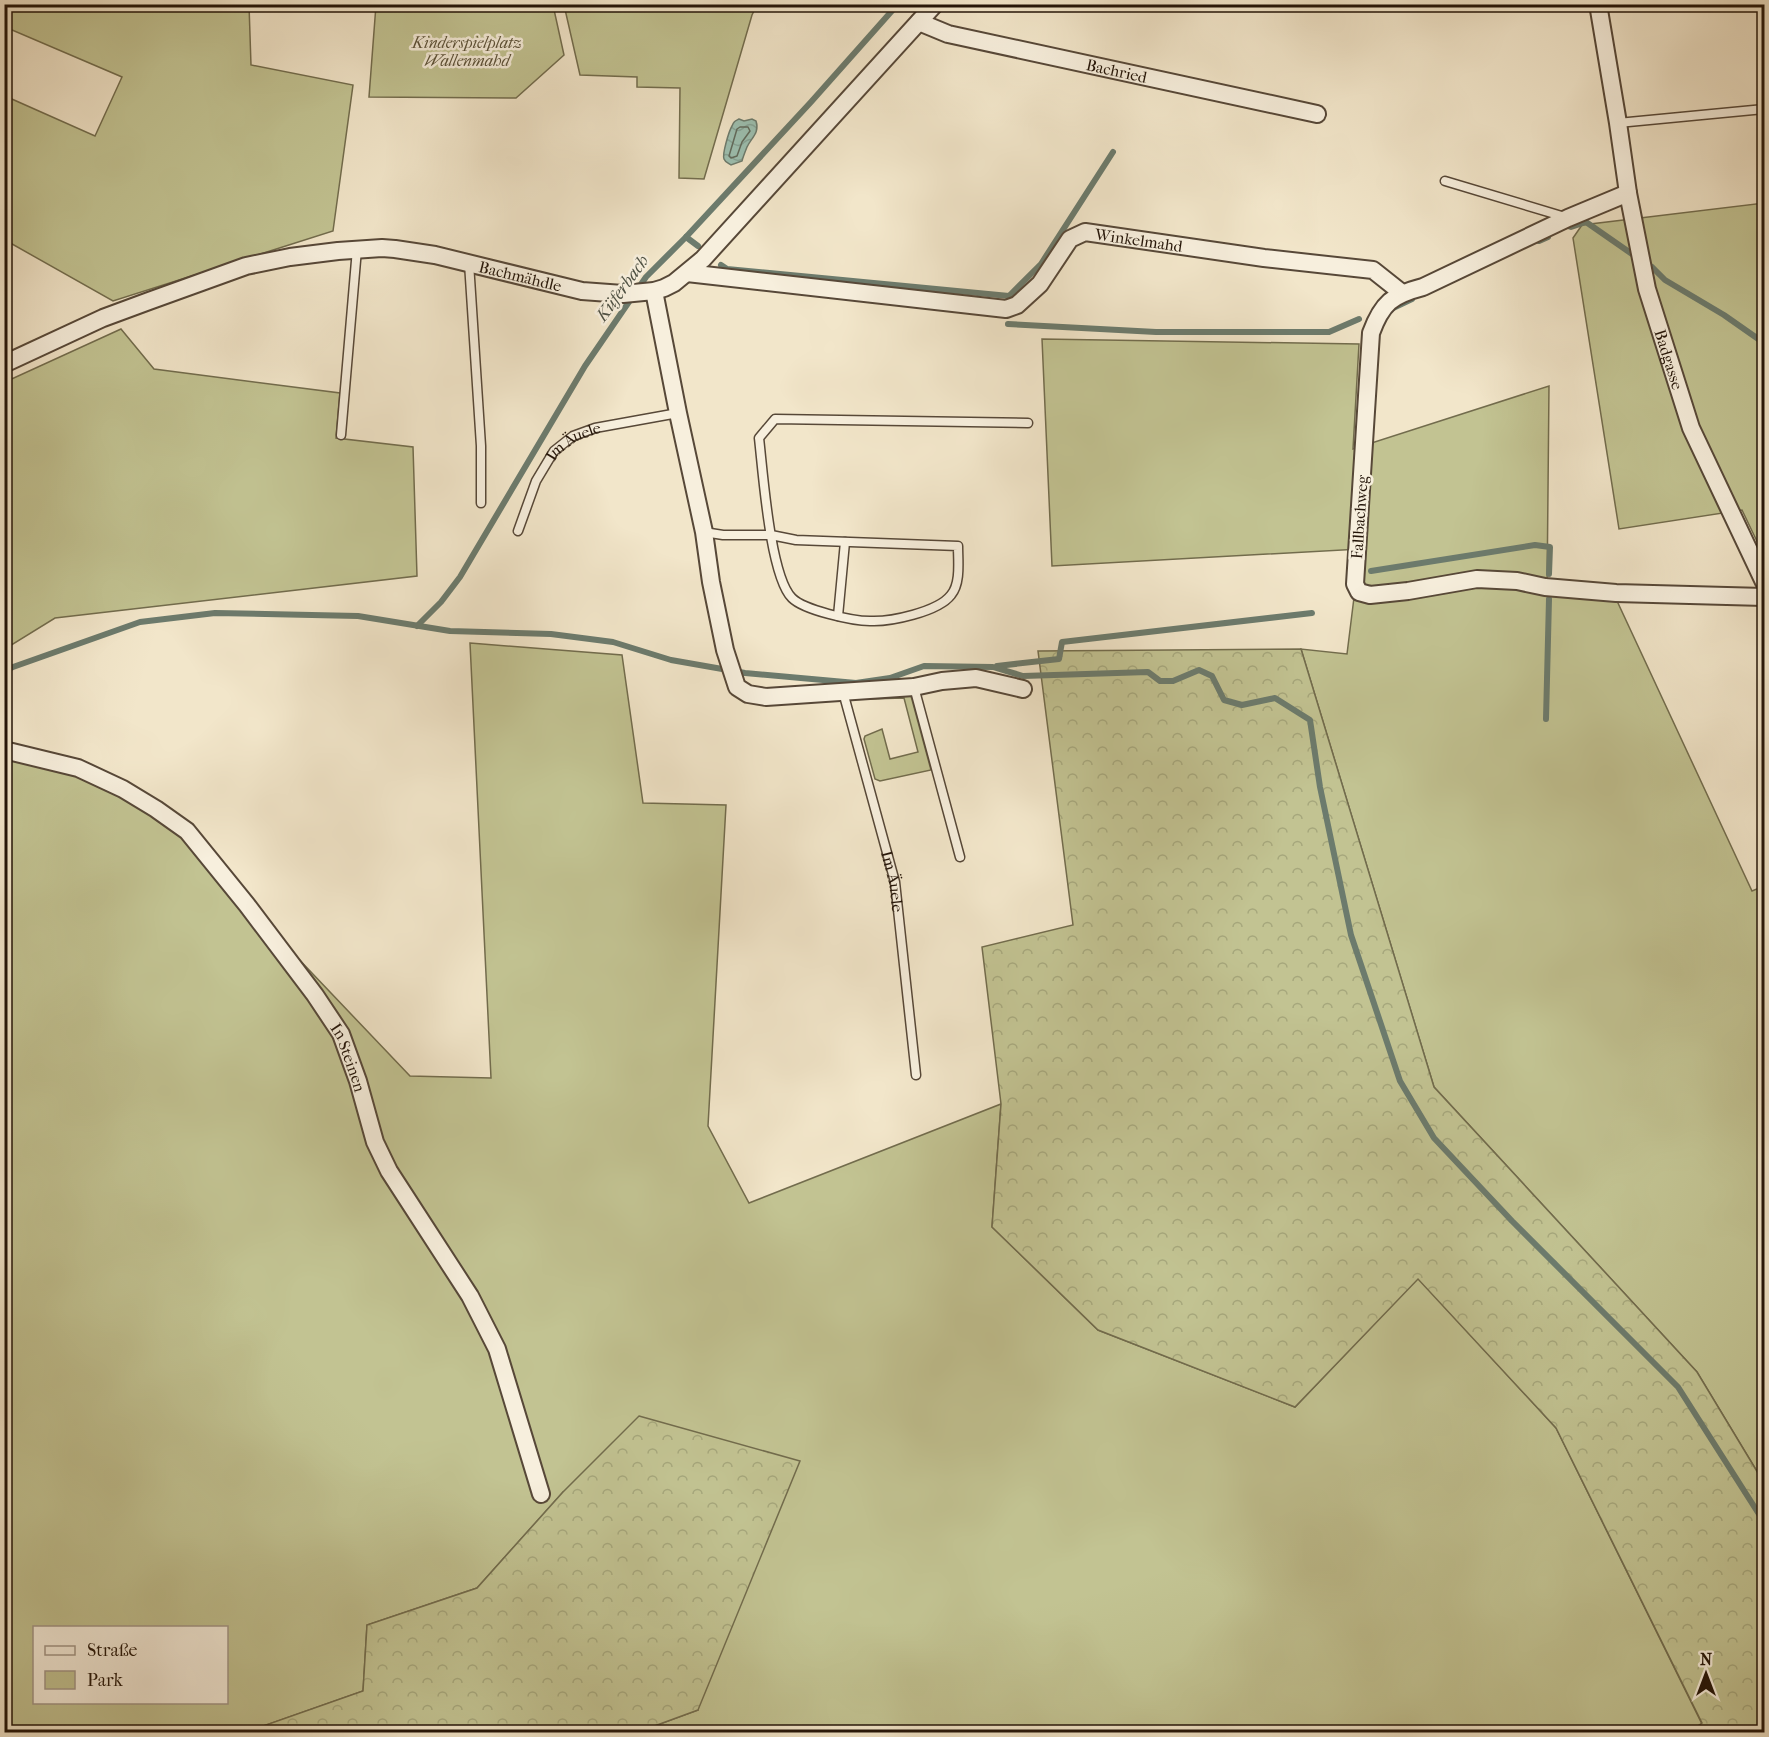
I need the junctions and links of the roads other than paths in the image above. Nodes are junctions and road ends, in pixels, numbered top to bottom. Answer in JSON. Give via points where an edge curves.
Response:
{"nodes":[{"id":1,"x":935,"y":4,"type":"edge"},
{"id":2,"x":1598,"y":4,"type":"edge"},
{"id":3,"x":919,"y":22,"type":"junction"},
{"id":4,"x":1764,"y":109,"type":"edge"},
{"id":5,"x":1317,"y":114,"type":"dead end"},
{"id":6,"x":1618,"y":123,"type":"junction"},
{"id":7,"x":1445,"y":181,"type":"dead end"},
{"id":8,"x":1628,"y":193,"type":"junction"},
{"id":9,"x":1568,"y":218,"type":"junction"},
{"id":10,"x":357,"y":249,"type":"junction"},
{"id":11,"x":469,"y":263,"type":"junction"},
{"id":12,"x":687,"y":273,"type":"junction"},
{"id":13,"x":650,"y":292,"type":"junction"},
{"id":14,"x":1402,"y":292,"type":"junction"},
{"id":15,"x":4,"y":364,"type":"edge"},
{"id":16,"x":678,"y":412,"type":"junction"},
{"id":17,"x":1028,"y":423,"type":"dead end"},
{"id":18,"x":341,"y":435,"type":"dead end"},
{"id":19,"x":481,"y":503,"type":"dead end"},
{"id":20,"x":518,"y":531,"type":"dead end"},
{"id":21,"x":704,"y":532,"type":"junction"},
{"id":22,"x":771,"y":535,"type":"junction"},
{"id":23,"x":845,"y":542,"type":"junction"},
{"id":24,"x":1764,"y":582,"type":"edge"},
{"id":25,"x":1764,"y":597,"type":"edge"},
{"id":26,"x":838,"y":616,"type":"junction"},
{"id":27,"x":914,"y":687,"type":"junction"},
{"id":28,"x":1023,"y":689,"type":"dead end"},
{"id":29,"x":843,"y":692,"type":"junction"},
{"id":30,"x":4,"y":750,"type":"edge"},
{"id":31,"x":960,"y":857,"type":"dead end"},
{"id":32,"x":916,"y":1075,"type":"dead end"},
{"id":33,"x":541,"y":1494,"type":"dead end"}],
"edges":[{"from":1,"to":3,"type":"street","name":"Bachmähdle"},
{"from":2,"to":6,"type":"street","name":"Badgasse"},
{"from":3,"to":5,"type":"street","name":"Bachried","via":[[948,33]]},
{"from":3,"to":12,"type":"street","name":"Bachmähdle"},
{"from":4,"to":6,"type":"lane"},
{"from":6,"to":8,"type":"street","name":"Badgasse"},
{"from":7,"to":9,"type":"lane"},
{"from":8,"to":9,"type":"street","name":"Fallbachweg"},
{"from":8,"to":24,"type":"street","name":"Badgasse","via":[[1647,289],[1691,428]]},
{"from":9,"to":14,"type":"street","name":"Fallbachweg","via":[[1423,287]]},
{"from":10,"to":11,"type":"street","name":"Bachmähdle","via":[[408,251]]},
{"from":10,"to":15,"type":"street","name":"Bachmähdle","via":[[246,266],[103,318]]},
{"from":10,"to":18,"type":"lane"},
{"from":11,"to":13,"type":"street","name":"Bachmähdle","via":[[582,291]]},
{"from":11,"to":19,"type":"lane"},
{"from":12,"to":13,"type":"street","name":"Bachmähdle"},
{"from":12,"to":14,"type":"street","name":"Winkelmahd","via":[[1006,309],[1017,305],[1040,284],[1070,239],[1085,232],[1373,270]]},
{"from":13,"to":16,"type":"street"},
{"from":14,"to":25,"type":"street","name":"Fallbachweg","via":[[1379,313],[1371,333],[1354,584],[1359,592],[1370,595],[1408,591],[1477,579],[1617,592]]},
{"from":16,"to":20,"type":"lane","name":"Im Äuele","via":[[573,436],[554,451],[536,481]]},
{"from":16,"to":21,"type":"street"},
{"from":17,"to":22,"type":"lane","via":[[775,419],[759,438]]},
{"from":21,"to":22,"type":"lane"},
{"from":21,"to":29,"type":"street","via":[[725,650],[737,687],[748,694],[766,696]]},
{"from":22,"to":23,"type":"lane"},
{"from":22,"to":26,"type":"lane","via":[[782,583],[792,599]]},
{"from":23,"to":26,"type":"lane"},
{"from":23,"to":26,"type":"lane","via":[[958,546],[957,581],[951,595],[935,607],[902,617],[870,621]]},
{"from":27,"to":28,"type":"street","via":[[976,678]]},
{"from":27,"to":29,"type":"street"},
{"from":27,"to":31,"type":"lane"},
{"from":29,"to":32,"type":"lane","name":"Im Äuele","via":[[895,882]]},
{"from":30,"to":33,"type":"street","name":"In Steinen","via":[[78,768],[123,789],[187,831],[315,995],[340,1034],[375,1142],[389,1171],[470,1296],[497,1349]]}]}
